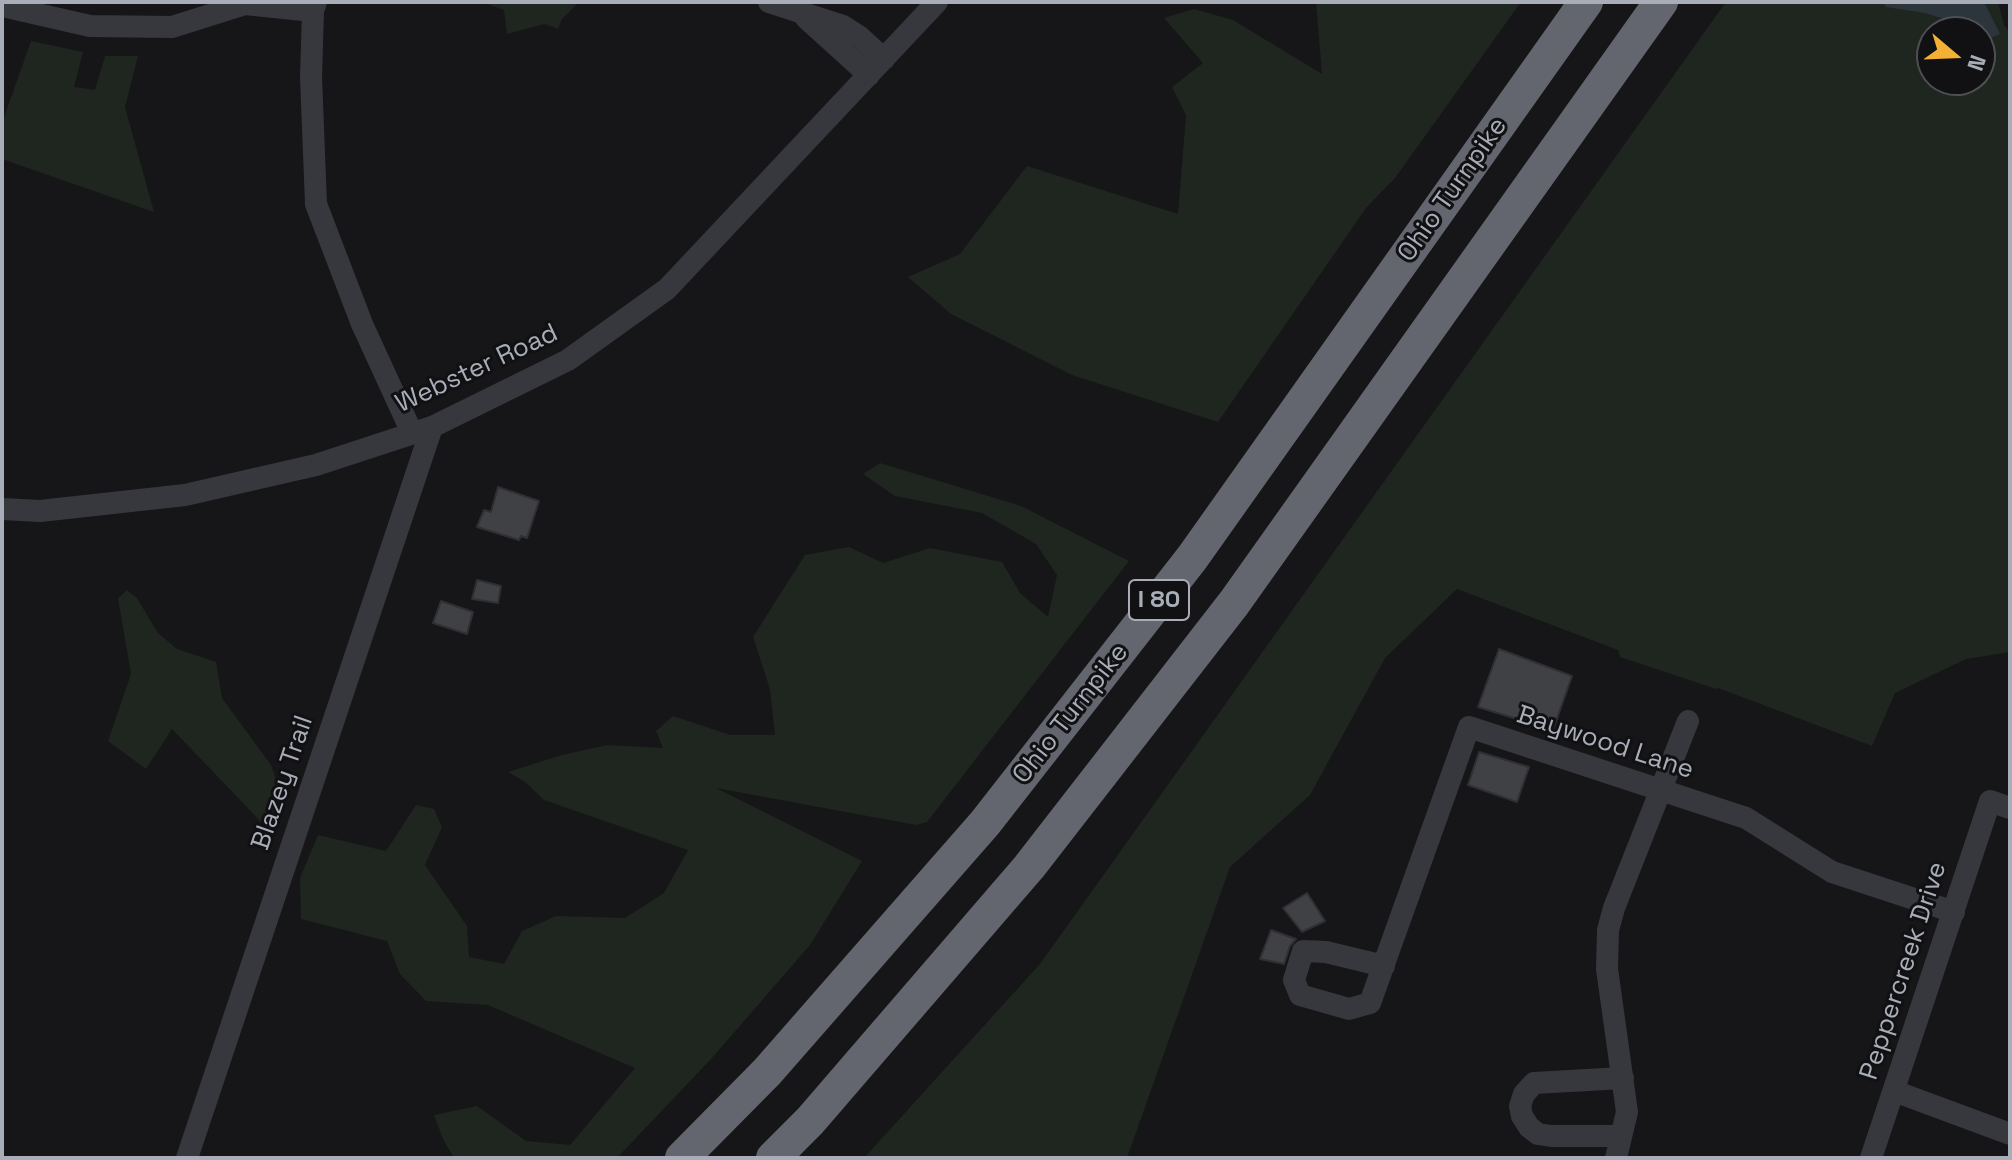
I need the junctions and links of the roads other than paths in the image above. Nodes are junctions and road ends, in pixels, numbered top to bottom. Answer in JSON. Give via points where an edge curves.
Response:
{"nodes":[{"id":1,"x":769,"y":2,"type":"edge"},
{"id":2,"x":937,"y":2,"type":"edge"},
{"id":3,"x":1586,"y":2,"type":"edge"},
{"id":4,"x":1661,"y":2,"type":"edge"},
{"id":5,"x":2,"y":6,"type":"edge"},
{"id":6,"x":315,"y":6,"type":"edge"},
{"id":7,"x":877,"y":67,"type":"junction"},
{"id":8,"x":422,"y":430,"type":"junction"},
{"id":9,"x":2,"y":509,"type":"edge"},
{"id":10,"x":1688,"y":721,"type":"dead end"},
{"id":11,"x":1659,"y":791,"type":"junction"},
{"id":12,"x":2000,"y":804,"type":"edge"},
{"id":13,"x":1954,"y":912,"type":"junction"},
{"id":14,"x":1384,"y":966,"type":"dead end"},
{"id":15,"x":1623,"y":1078,"type":"junction"},
{"id":16,"x":1894,"y":1091,"type":"junction"},
{"id":17,"x":2010,"y":1134,"type":"edge"},
{"id":18,"x":1619,"y":1147,"type":"edge"},
{"id":19,"x":187,"y":1158,"type":"edge"},
{"id":20,"x":682,"y":1158,"type":"edge"},
{"id":21,"x":773,"y":1158,"type":"edge"},
{"id":22,"x":1871,"y":1158,"type":"edge"}],
"edges":[{"from":1,"to":7,"type":"street","via":[[799,13]]},
{"from":2,"to":7,"type":"street","name":"Webster Road"},
{"from":3,"to":20,"type":"highway","name":"Ohio Turnpike","number":"I 80","via":[[1192,558],[995,811],[767,1072]]},
{"from":4,"to":21,"type":"highway","number":"I 80","via":[[1234,603],[1029,867]]},
{"from":5,"to":6,"type":"street","via":[[90,26],[172,27],[245,4]]},
{"from":6,"to":8,"type":"street","via":[[311,77],[316,204],[362,324]]},
{"from":7,"to":8,"type":"street","name":"Webster Road","via":[[667,289],[568,360]]},
{"from":8,"to":9,"type":"street","name":"Webster Road","via":[[316,465],[185,495],[40,511]]},
{"from":8,"to":19,"type":"street","name":"Blazey Trail"},
{"from":10,"to":11,"type":"street"},
{"from":11,"to":13,"type":"street","name":"Baywood Lane","via":[[1746,818],[1832,872]]},
{"from":11,"to":14,"type":"street","name":"Baywood Lane","via":[[1469,727]]},
{"from":11,"to":15,"type":"street","via":[[1608,930],[1607,969]]},
{"from":12,"to":13,"type":"street","name":"Peppercreek Drive"},
{"from":13,"to":16,"type":"street","name":"Peppercreek Drive"},
{"from":15,"to":18,"type":"street","via":[[1627,1112]]},
{"from":15,"to":18,"type":"street","via":[[1534,1083],[1520,1106],[1538,1134]]},
{"from":16,"to":17,"type":"street"},
{"from":16,"to":22,"type":"street","name":"Peppercreek Drive"}]}
